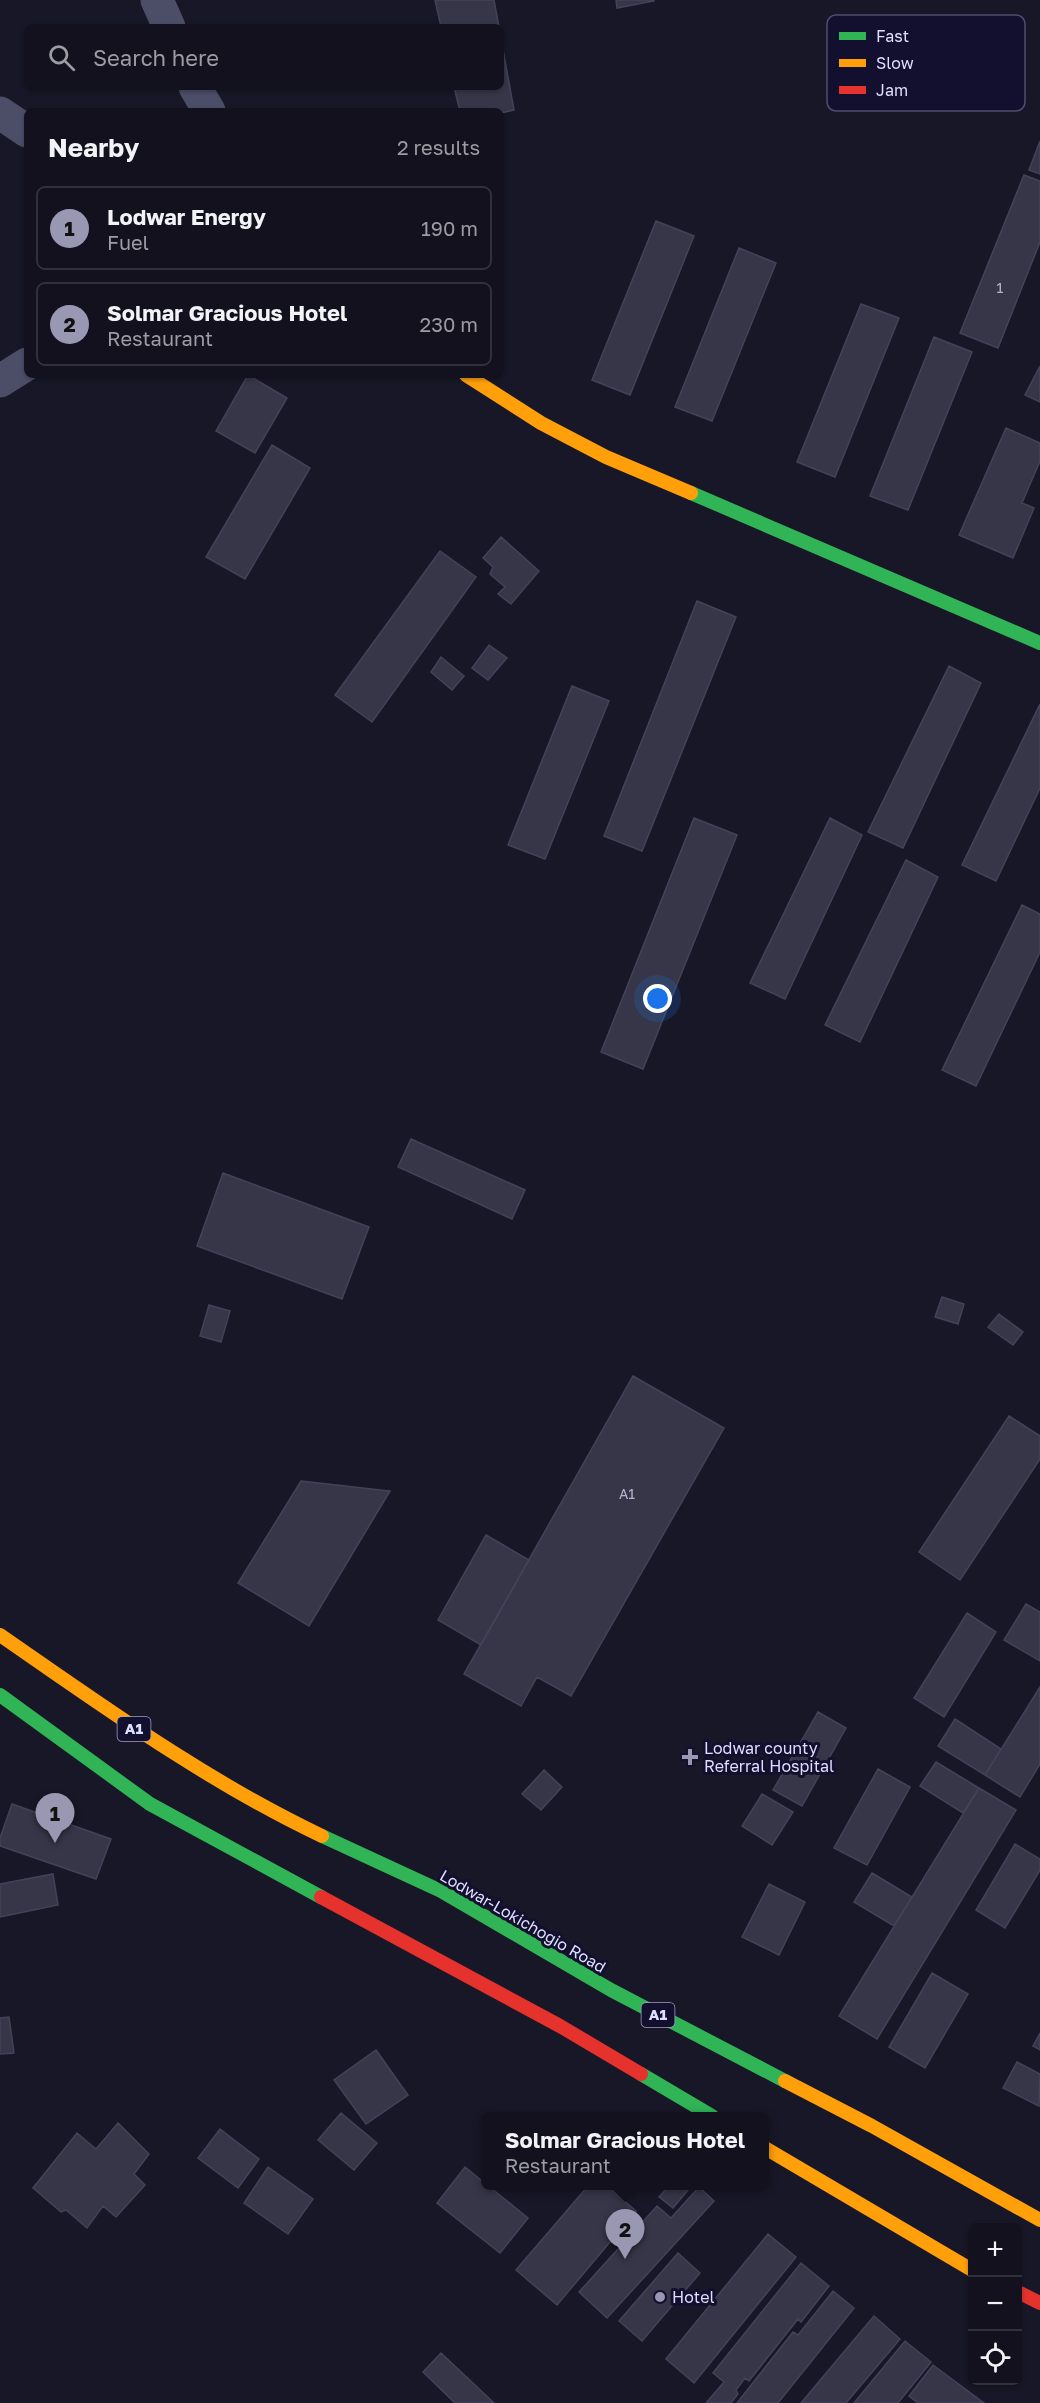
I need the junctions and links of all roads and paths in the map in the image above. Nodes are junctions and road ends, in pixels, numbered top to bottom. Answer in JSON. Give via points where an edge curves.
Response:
{"nodes":[{"id":1,"x":157,"y":0,"type":"edge"},
{"id":2,"x":168,"y":24,"type":"edge"},
{"id":3,"x":197,"y":90,"type":"edge"},
{"id":4,"x":207,"y":108,"type":"edge"},
{"id":5,"x":0,"y":113,"type":"edge"},
{"id":6,"x":24,"y":129,"type":"edge"},
{"id":7,"x":24,"y":366,"type":"edge"},
{"id":8,"x":471,"y":378,"type":"edge"},
{"id":9,"x":0,"y":381,"type":"edge"},
{"id":10,"x":1040,"y":643,"type":"edge"},
{"id":11,"x":0,"y":1635,"type":"edge"},
{"id":12,"x":0,"y":1695,"type":"edge"},
{"id":13,"x":705,"y":2112,"type":"edge"},
{"id":14,"x":769,"y":2150,"type":"edge"},
{"id":15,"x":1040,"y":2220,"type":"edge"},
{"id":16,"x":968,"y":2268,"type":"edge"},
{"id":17,"x":1022,"y":2294,"type":"edge"},
{"id":18,"x":1040,"y":2303,"type":"edge"}],
"edges":[{"from":1,"to":2,"type":"street"},
{"from":3,"to":4,"type":"street"},
{"from":5,"to":6,"type":"street"},
{"from":7,"to":9,"type":"street"},
{"from":8,"to":10,"type":"main road","via":[[541,423],[606,457]]},
{"from":11,"to":15,"type":"main road","name":"Lodwar-Lokichogio Road","number":"A1","via":[[132,1727],[274,1813],[441,1891],[610,1990],[872,2126]]},
{"from":12,"to":13,"type":"main road","via":[[150,1804],[560,2026]]},
{"from":14,"to":16,"type":"main road"},
{"from":17,"to":18,"type":"main road"}]}
